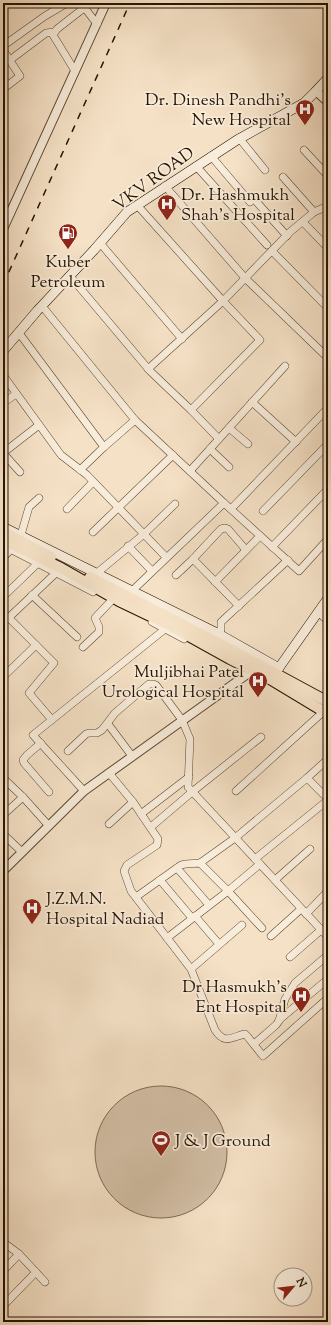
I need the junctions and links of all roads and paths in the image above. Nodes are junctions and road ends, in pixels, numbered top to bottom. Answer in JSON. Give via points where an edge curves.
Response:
{"nodes":[{"id":1,"x":67,"y":3,"type":"edge"},
{"id":2,"x":106,"y":3,"type":"edge"},
{"id":3,"x":82,"y":6,"type":"edge"},
{"id":4,"x":97,"y":24,"type":"junction"},
{"id":5,"x":54,"y":32,"type":"junction"},
{"id":6,"x":3,"y":46,"type":"edge"},
{"id":7,"x":3,"y":50,"type":"edge"},
{"id":8,"x":10,"y":60,"type":"junction"},
{"id":9,"x":75,"y":71,"type":"junction"},
{"id":10,"x":328,"y":78,"type":"edge"},
{"id":11,"x":3,"y":89,"type":"edge"},
{"id":12,"x":316,"y":91,"type":"junction"},
{"id":13,"x":328,"y":102,"type":"edge"},
{"id":14,"x":239,"y":138,"type":"junction"},
{"id":15,"x":304,"y":150,"type":"dead end"},
{"id":16,"x":212,"y":156,"type":"junction"},
{"id":17,"x":196,"y":166,"type":"junction"},
{"id":18,"x":265,"y":170,"type":"dead end"},
{"id":19,"x":328,"y":176,"type":"edge"},
{"id":20,"x":283,"y":177,"type":"dead end"},
{"id":21,"x":165,"y":186,"type":"junction"},
{"id":22,"x":137,"y":205,"type":"junction"},
{"id":23,"x":328,"y":206,"type":"edge"},
{"id":24,"x":3,"y":207,"type":"edge"},
{"id":25,"x":314,"y":212,"type":"junction"},
{"id":26,"x":10,"y":214,"type":"junction"},
{"id":27,"x":303,"y":222,"type":"junction"},
{"id":28,"x":3,"y":229,"type":"edge"},
{"id":29,"x":286,"y":236,"type":"junction"},
{"id":30,"x":100,"y":243,"type":"junction"},
{"id":31,"x":270,"y":248,"type":"junction"},
{"id":32,"x":328,"y":248,"type":"edge"},
{"id":33,"x":70,"y":276,"type":"junction"},
{"id":34,"x":245,"y":278,"type":"junction"},
{"id":35,"x":223,"y":301,"type":"junction"},
{"id":36,"x":42,"y":306,"type":"junction"},
{"id":37,"x":328,"y":308,"type":"edge"},
{"id":38,"x":19,"y":333,"type":"junction"},
{"id":39,"x":182,"y":338,"type":"junction"},
{"id":40,"x":3,"y":351,"type":"edge"},
{"id":41,"x":328,"y":358,"type":"edge"},
{"id":42,"x":284,"y":366,"type":"dead end"},
{"id":43,"x":148,"y":369,"type":"junction"},
{"id":44,"x":3,"y":375,"type":"edge"},
{"id":45,"x":16,"y":394,"type":"junction"},
{"id":46,"x":252,"y":402,"type":"junction"},
{"id":47,"x":3,"y":403,"type":"edge"},
{"id":48,"x":328,"y":408,"type":"edge"},
{"id":49,"x":191,"y":410,"type":"junction"},
{"id":50,"x":135,"y":420,"type":"junction"},
{"id":51,"x":39,"y":426,"type":"junction"},
{"id":52,"x":229,"y":428,"type":"junction"},
{"id":53,"x":219,"y":439,"type":"junction"},
{"id":54,"x":296,"y":442,"type":"junction"},
{"id":55,"x":248,"y":444,"type":"dead end"},
{"id":56,"x":328,"y":444,"type":"edge"},
{"id":57,"x":104,"y":447,"type":"junction"},
{"id":58,"x":210,"y":449,"type":"junction"},
{"id":59,"x":173,"y":455,"type":"junction"},
{"id":60,"x":229,"y":467,"type":"dead end"},
{"id":61,"x":80,"y":470,"type":"junction"},
{"id":62,"x":190,"y":471,"type":"junction"},
{"id":63,"x":20,"y":472,"type":"dead end"},
{"id":64,"x":93,"y":482,"type":"junction"},
{"id":65,"x":328,"y":489,"type":"edge"},
{"id":66,"x":39,"y":498,"type":"dead end"},
{"id":67,"x":224,"y":503,"type":"junction"},
{"id":68,"x":175,"y":504,"type":"dead end"},
{"id":69,"x":118,"y":507,"type":"junction"},
{"id":70,"x":67,"y":509,"type":"dead end"},
{"id":71,"x":231,"y":509,"type":"junction"},
{"id":72,"x":263,"y":511,"type":"dead end"},
{"id":73,"x":3,"y":527,"type":"edge"},
{"id":74,"x":3,"y":532,"type":"edge"},
{"id":75,"x":93,"y":532,"type":"dead end"},
{"id":76,"x":144,"y":534,"type":"junction"},
{"id":77,"x":21,"y":535,"type":"junction"},
{"id":78,"x":260,"y":536,"type":"junction"},
{"id":79,"x":3,"y":540,"type":"edge"},
{"id":80,"x":328,"y":540,"type":"edge"},
{"id":81,"x":3,"y":545,"type":"edge"},
{"id":82,"x":128,"y":546,"type":"junction"},
{"id":83,"x":272,"y":547,"type":"junction"},
{"id":84,"x":11,"y":549,"type":"junction"},
{"id":85,"x":246,"y":550,"type":"junction"},
{"id":86,"x":166,"y":557,"type":"junction"},
{"id":87,"x":3,"y":558,"type":"edge"},
{"id":88,"x":193,"y":560,"type":"junction"},
{"id":89,"x":288,"y":560,"type":"junction"},
{"id":90,"x":38,"y":563,"type":"junction"},
{"id":91,"x":152,"y":571,"type":"junction"},
{"id":92,"x":57,"y":572,"type":"junction"},
{"id":93,"x":97,"y":573,"type":"junction"},
{"id":94,"x":176,"y":575,"type":"dead end"},
{"id":95,"x":215,"y":582,"type":"junction"},
{"id":96,"x":133,"y":590,"type":"junction"},
{"id":97,"x":3,"y":595,"type":"edge"},
{"id":98,"x":32,"y":595,"type":"junction"},
{"id":99,"x":328,"y":598,"type":"edge"},
{"id":100,"x":110,"y":601,"type":"junction"},
{"id":101,"x":239,"y":606,"type":"junction"},
{"id":102,"x":318,"y":612,"type":"junction"},
{"id":103,"x":6,"y":621,"type":"edge"},
{"id":104,"x":328,"y":622,"type":"edge"},
{"id":105,"x":165,"y":629,"type":"junction"},
{"id":106,"x":217,"y":633,"type":"junction"},
{"id":107,"x":77,"y":637,"type":"dead end"},
{"id":108,"x":36,"y":645,"type":"junction"},
{"id":109,"x":82,"y":647,"type":"dead end"},
{"id":110,"x":230,"y":654,"type":"junction"},
{"id":111,"x":250,"y":672,"type":"junction"},
{"id":112,"x":275,"y":673,"type":"junction"},
{"id":113,"x":3,"y":677,"type":"edge"},
{"id":114,"x":328,"y":702,"type":"edge"},
{"id":115,"x":326,"y":713,"type":"edge"},
{"id":116,"x":52,"y":720,"type":"junction"},
{"id":117,"x":182,"y":720,"type":"junction"},
{"id":118,"x":108,"y":724,"type":"junction"},
{"id":119,"x":260,"y":737,"type":"dead end"},
{"id":120,"x":41,"y":743,"type":"junction"},
{"id":121,"x":68,"y":751,"type":"dead end"},
{"id":122,"x":132,"y":756,"type":"junction"},
{"id":123,"x":328,"y":758,"type":"edge"},
{"id":124,"x":109,"y":773,"type":"junction"},
{"id":125,"x":189,"y":777,"type":"junction"},
{"id":126,"x":3,"y":778,"type":"edge"},
{"id":127,"x":307,"y":778,"type":"junction"},
{"id":128,"x":84,"y":791,"type":"junction"},
{"id":129,"x":236,"y":791,"type":"dead end"},
{"id":130,"x":49,"y":792,"type":"dead end"},
{"id":131,"x":192,"y":792,"type":"junction"},
{"id":132,"x":23,"y":797,"type":"junction"},
{"id":133,"x":328,"y":800,"type":"edge"},
{"id":134,"x":133,"y":802,"type":"junction"},
{"id":135,"x":141,"y":814,"type":"junction"},
{"id":136,"x":3,"y":815,"type":"edge"},
{"id":137,"x":110,"y":824,"type":"dead end"},
{"id":138,"x":49,"y":826,"type":"junction"},
{"id":139,"x":151,"y":827,"type":"junction"},
{"id":140,"x":3,"y":834,"type":"edge"},
{"id":141,"x":235,"y":838,"type":"junction"},
{"id":142,"x":310,"y":849,"type":"dead end"},
{"id":143,"x":22,"y":852,"type":"junction"},
{"id":144,"x":258,"y":862,"type":"junction"},
{"id":145,"x":200,"y":863,"type":"junction"},
{"id":146,"x":177,"y":868,"type":"junction"},
{"id":147,"x":3,"y":871,"type":"edge"},
{"id":148,"x":160,"y":880,"type":"junction"},
{"id":149,"x":275,"y":880,"type":"junction"},
{"id":150,"x":228,"y":891,"type":"junction"},
{"id":151,"x":328,"y":891,"type":"edge"},
{"id":152,"x":136,"y":897,"type":"junction"},
{"id":153,"x":209,"y":905,"type":"junction"},
{"id":154,"x":304,"y":911,"type":"junction"},
{"id":155,"x":193,"y":917,"type":"junction"},
{"id":156,"x":242,"y":926,"type":"dead end"},
{"id":157,"x":262,"y":928,"type":"dead end"},
{"id":158,"x":321,"y":930,"type":"junction"},
{"id":159,"x":271,"y":936,"type":"dead end"},
{"id":160,"x":328,"y":937,"type":"edge"},
{"id":161,"x":167,"y":938,"type":"junction"},
{"id":162,"x":219,"y":944,"type":"junction"},
{"id":163,"x":328,"y":955,"type":"edge"},
{"id":164,"x":290,"y":957,"type":"dead end"},
{"id":165,"x":191,"y":969,"type":"junction"},
{"id":166,"x":328,"y":979,"type":"edge"},
{"id":167,"x":328,"y":998,"type":"edge"},
{"id":168,"x":279,"y":1021,"type":"junction"},
{"id":169,"x":254,"y":1044,"type":"junction"},
{"id":170,"x":3,"y":1242,"type":"edge"},
{"id":171,"x":19,"y":1254,"type":"junction"},
{"id":172,"x":3,"y":1271,"type":"edge"},
{"id":173,"x":36,"y":1272,"type":"junction"},
{"id":174,"x":45,"y":1282,"type":"dead end"},
{"id":175,"x":3,"y":1306,"type":"edge"}],
"edges":[{"from":1,"to":6,"type":"street"},
{"from":2,"to":4,"type":"street"},
{"from":3,"to":4,"type":"street"},
{"from":3,"to":5,"type":"street"},
{"from":4,"to":9,"type":"street"},
{"from":5,"to":8,"type":"street","via":[[46,33]]},
{"from":5,"to":9,"type":"street","via":[[53,35]]},
{"from":7,"to":8,"type":"street"},
{"from":8,"to":11,"type":"street","via":[[20,76]]},
{"from":9,"to":26,"type":"street"},
{"from":10,"to":12,"type":"main road","name":"VKV ROAD"},
{"from":12,"to":13,"type":"street"},
{"from":12,"to":14,"type":"main road","name":"VKV ROAD","via":[[304,103]]},
{"from":14,"to":16,"type":"main road","name":"VKV ROAD"},
{"from":14,"to":18,"type":"street"},
{"from":15,"to":19,"type":"street"},
{"from":16,"to":17,"type":"main road","name":"VKV ROAD"},
{"from":16,"to":29,"type":"street"},
{"from":17,"to":21,"type":"main road","name":"VKV ROAD"},
{"from":17,"to":31,"type":"street"},
{"from":20,"to":25,"type":"street"},
{"from":21,"to":22,"type":"main road","name":"VKV ROAD"},
{"from":21,"to":34,"type":"street"},
{"from":22,"to":30,"type":"main road","name":"VKV ROAD","via":[[126,212]]},
{"from":22,"to":35,"type":"street"},
{"from":23,"to":25,"type":"street"},
{"from":24,"to":26,"type":"street"},
{"from":25,"to":27,"type":"street"},
{"from":26,"to":28,"type":"street"},
{"from":27,"to":29,"type":"street"},
{"from":27,"to":32,"type":"street"},
{"from":29,"to":31,"type":"street"},
{"from":30,"to":33,"type":"main road","name":"VKV ROAD"},
{"from":30,"to":39,"type":"street"},
{"from":31,"to":34,"type":"street"},
{"from":31,"to":37,"type":"street"},
{"from":33,"to":36,"type":"main road","name":"VKV ROAD"},
{"from":33,"to":43,"type":"street"},
{"from":34,"to":35,"type":"street"},
{"from":34,"to":41,"type":"street"},
{"from":35,"to":39,"type":"street"},
{"from":35,"to":49,"type":"street","via":[[260,340]]},
{"from":36,"to":38,"type":"main road","name":"VKV ROAD"},
{"from":36,"to":50,"type":"street"},
{"from":38,"to":40,"type":"main road","name":"VKV ROAD"},
{"from":38,"to":57,"type":"street"},
{"from":39,"to":43,"type":"street"},
{"from":42,"to":46,"type":"street"},
{"from":43,"to":49,"type":"street"},
{"from":44,"to":45,"type":"street"},
{"from":45,"to":47,"type":"street"},
{"from":45,"to":51,"type":"street"},
{"from":46,"to":52,"type":"street"},
{"from":46,"to":54,"type":"street"},
{"from":48,"to":54,"type":"street"},
{"from":49,"to":53,"type":"street"},
{"from":50,"to":57,"type":"street"},
{"from":50,"to":59,"type":"street"},
{"from":51,"to":61,"type":"street","via":[[61,455]]},
{"from":51,"to":63,"type":"street","via":[[3,453]]},
{"from":52,"to":53,"type":"street"},
{"from":52,"to":55,"type":"street"},
{"from":53,"to":58,"type":"street"},
{"from":54,"to":71,"type":"street"},
{"from":56,"to":72,"type":"street"},
{"from":57,"to":61,"type":"street"},
{"from":58,"to":60,"type":"street"},
{"from":58,"to":62,"type":"street"},
{"from":59,"to":62,"type":"street"},
{"from":59,"to":69,"type":"street"},
{"from":61,"to":64,"type":"street"},
{"from":62,"to":67,"type":"street"},
{"from":64,"to":69,"type":"street"},
{"from":64,"to":70,"type":"street"},
{"from":65,"to":83,"type":"street"},
{"from":66,"to":77,"type":"street","via":[[29,507]]},
{"from":67,"to":71,"type":"street"},
{"from":67,"to":86,"type":"street"},
{"from":68,"to":76,"type":"street"},
{"from":69,"to":75,"type":"street"},
{"from":69,"to":76,"type":"street"},
{"from":71,"to":78,"type":"street"},
{"from":73,"to":77,"type":"main road"},
{"from":74,"to":110,"type":"main road"},
{"from":76,"to":82,"type":"street"},
{"from":76,"to":86,"type":"street"},
{"from":77,"to":93,"type":"main road"},
{"from":78,"to":83,"type":"street"},
{"from":78,"to":85,"type":"street"},
{"from":79,"to":110,"type":"main road","via":[[61,568],[119,601]]},
{"from":80,"to":89,"type":"street","via":[[299,571]]},
{"from":81,"to":84,"type":"street"},
{"from":82,"to":91,"type":"street"},
{"from":82,"to":93,"type":"street"},
{"from":83,"to":89,"type":"street"},
{"from":84,"to":87,"type":"street"},
{"from":84,"to":90,"type":"street"},
{"from":85,"to":88,"type":"street","via":[[225,528],[221,529]]},
{"from":85,"to":95,"type":"street"},
{"from":86,"to":91,"type":"street"},
{"from":88,"to":94,"type":"street"},
{"from":88,"to":95,"type":"street"},
{"from":89,"to":101,"type":"street"},
{"from":90,"to":92,"type":"street"},
{"from":90,"to":97,"type":"street"},
{"from":91,"to":96,"type":"street"},
{"from":92,"to":98,"type":"street"},
{"from":92,"to":100,"type":"street"},
{"from":93,"to":96,"type":"main road"},
{"from":95,"to":101,"type":"street"},
{"from":96,"to":106,"type":"main road"},
{"from":98,"to":103,"type":"street"},
{"from":98,"to":107,"type":"street"},
{"from":99,"to":102,"type":"main road"},
{"from":100,"to":105,"type":"street"},
{"from":100,"to":109,"type":"street","via":[[95,618],[99,627],[98,632]]},
{"from":101,"to":106,"type":"street","via":[[221,622],[221,630]]},
{"from":102,"to":104,"type":"street"},
{"from":102,"to":112,"type":"main road"},
{"from":103,"to":108,"type":"street"},
{"from":105,"to":111,"type":"street"},
{"from":105,"to":116,"type":"street"},
{"from":106,"to":112,"type":"main road"},
{"from":108,"to":113,"type":"street"},
{"from":108,"to":116,"type":"street","via":[[54,663],[29,693]]},
{"from":110,"to":111,"type":"main road"},
{"from":110,"to":112,"type":"main road"},
{"from":111,"to":112,"type":"main road"},
{"from":111,"to":117,"type":"street"},
{"from":112,"to":114,"type":"main road"},
{"from":112,"to":115,"type":"main road"},
{"from":115,"to":129,"type":"street"},
{"from":116,"to":120,"type":"street","via":[[33,734]]},
{"from":117,"to":118,"type":"street","via":[[156,685],[149,684],[115,713]]},
{"from":117,"to":122,"type":"street"},
{"from":117,"to":125,"type":"street","via":[[190,739]]},
{"from":118,"to":121,"type":"street","via":[[97,733],[86,734]]},
{"from":118,"to":122,"type":"street"},
{"from":119,"to":131,"type":"street"},
{"from":120,"to":128,"type":"street"},
{"from":120,"to":130,"type":"street","via":[[23,760]]},
{"from":122,"to":124,"type":"street"},
{"from":123,"to":127,"type":"street"},
{"from":124,"to":128,"type":"street"},
{"from":124,"to":134,"type":"street"},
{"from":125,"to":131,"type":"street","via":[[188,787]]},
{"from":125,"to":135,"type":"street"},
{"from":126,"to":132,"type":"street"},
{"from":127,"to":133,"type":"street"},
{"from":127,"to":141,"type":"street"},
{"from":128,"to":138,"type":"street"},
{"from":131,"to":139,"type":"street"},
{"from":131,"to":141,"type":"street"},
{"from":132,"to":136,"type":"street"},
{"from":132,"to":138,"type":"street"},
{"from":133,"to":144,"type":"street"},
{"from":134,"to":135,"type":"street"},
{"from":134,"to":137,"type":"street"},
{"from":135,"to":139,"type":"street"},
{"from":138,"to":143,"type":"street"},
{"from":139,"to":152,"type":"street","via":[[158,839],[157,845],[127,865],[124,871],[131,892]]},
{"from":140,"to":143,"type":"street"},
{"from":141,"to":144,"type":"street"},
{"from":141,"to":145,"type":"street"},
{"from":142,"to":149,"type":"street"},
{"from":143,"to":147,"type":"street"},
{"from":144,"to":149,"type":"street"},
{"from":144,"to":150,"type":"street"},
{"from":145,"to":146,"type":"street","via":[[186,863]]},
{"from":145,"to":150,"type":"street"},
{"from":146,"to":148,"type":"street"},
{"from":146,"to":153,"type":"street"},
{"from":148,"to":152,"type":"street"},
{"from":148,"to":155,"type":"street"},
{"from":149,"to":154,"type":"street"},
{"from":150,"to":153,"type":"street"},
{"from":150,"to":157,"type":"street"},
{"from":151,"to":154,"type":"street"},
{"from":152,"to":161,"type":"street"},
{"from":153,"to":155,"type":"street"},
{"from":154,"to":158,"type":"street"},
{"from":154,"to":159,"type":"street"},
{"from":155,"to":161,"type":"street"},
{"from":155,"to":162,"type":"street"},
{"from":156,"to":162,"type":"street"},
{"from":158,"to":160,"type":"street"},
{"from":158,"to":164,"type":"street"},
{"from":161,"to":165,"type":"street"},
{"from":162,"to":165,"type":"street"},
{"from":163,"to":168,"type":"street","via":[[295,983],[285,999]]},
{"from":165,"to":169,"type":"street","via":[[219,1036],[228,1039],[245,1034]]},
{"from":166,"to":168,"type":"street"},
{"from":167,"to":169,"type":"street","via":[[263,1056]]},
{"from":168,"to":169,"type":"street"},
{"from":170,"to":171,"type":"street"},
{"from":171,"to":172,"type":"street"},
{"from":171,"to":173,"type":"street"},
{"from":173,"to":174,"type":"street"},
{"from":173,"to":175,"type":"street"}]}
